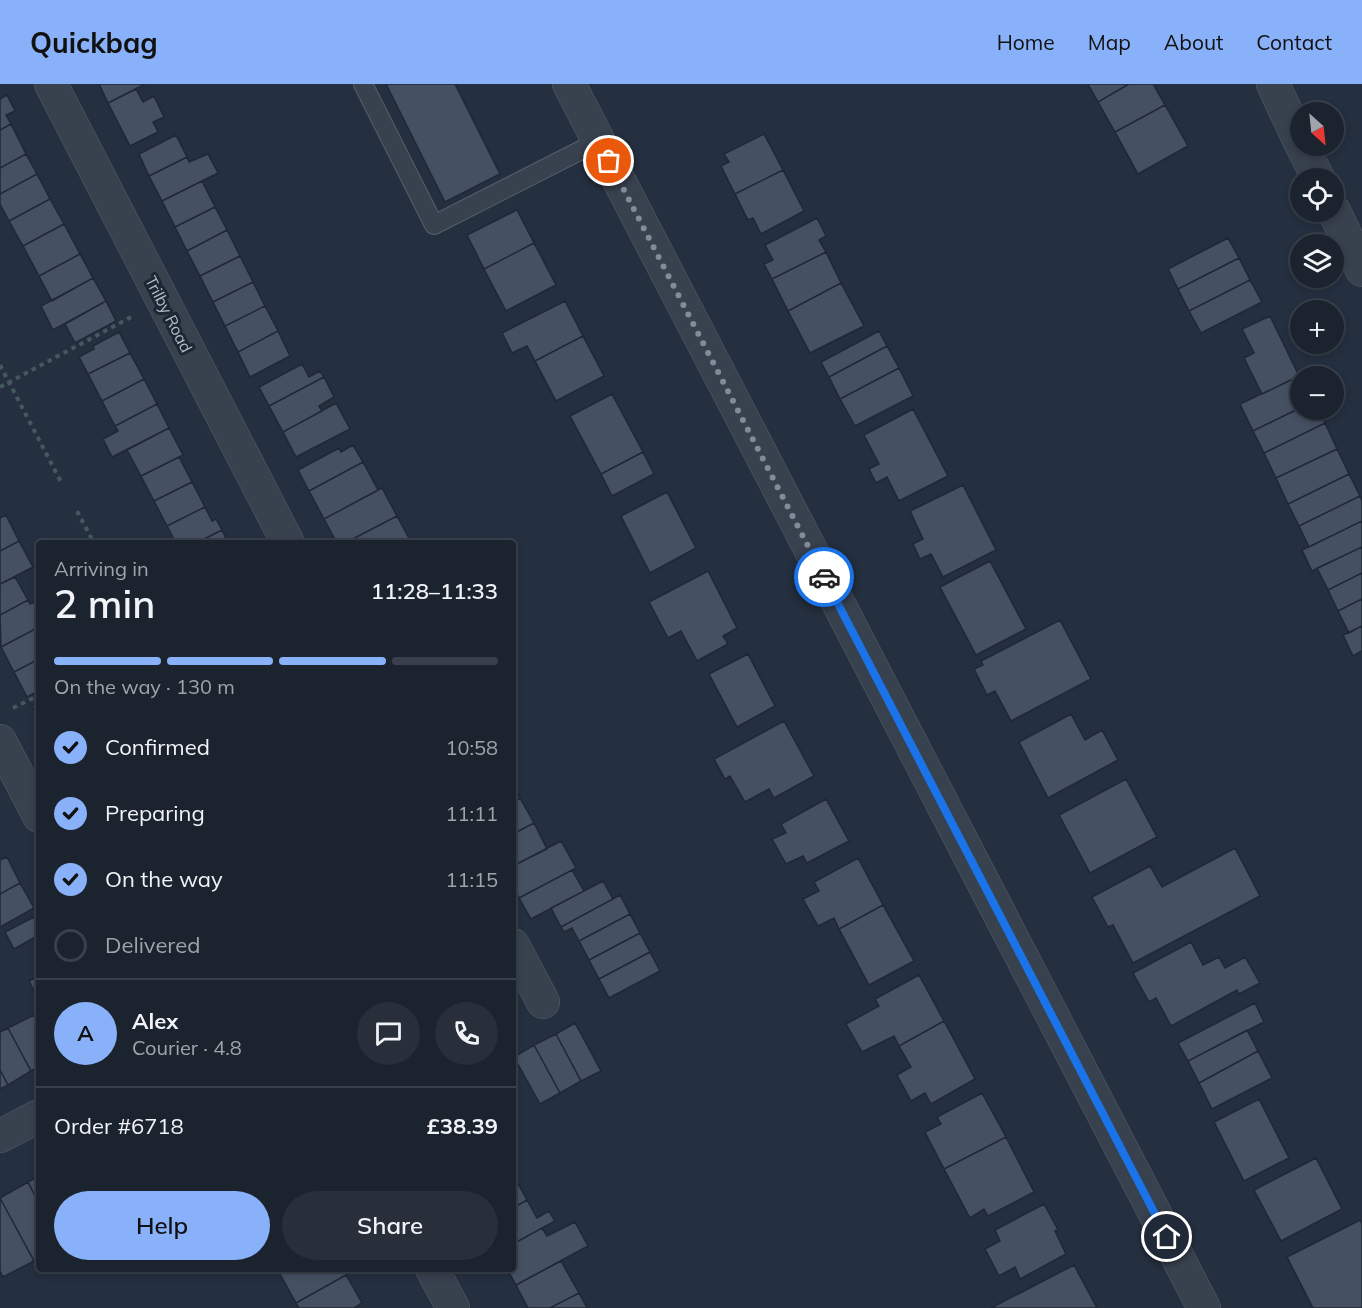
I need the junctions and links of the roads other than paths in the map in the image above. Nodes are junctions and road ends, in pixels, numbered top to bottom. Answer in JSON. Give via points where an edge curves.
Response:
{"nodes":[{"id":1,"x":51,"y":84,"type":"edge"},
{"id":2,"x":363,"y":84,"type":"edge"},
{"id":3,"x":569,"y":84,"type":"edge"},
{"id":4,"x":1273,"y":84,"type":"edge"},
{"id":5,"x":1290,"y":120,"type":"edge"},
{"id":6,"x":599,"y":141,"type":"junction"},
{"id":7,"x":1339,"y":222,"type":"edge"},
{"id":8,"x":1362,"y":270,"type":"edge"},
{"id":9,"x":286,"y":540,"type":"edge"},
{"id":10,"x":0,"y":741,"type":"edge"},
{"id":11,"x":36,"y":810,"type":"edge"},
{"id":12,"x":516,"y":951,"type":"edge"},
{"id":13,"x":543,"y":1002,"type":"dead end"},
{"id":14,"x":36,"y":1118,"type":"edge"},
{"id":15,"x":0,"y":1136,"type":"edge"},
{"id":16,"x":434,"y":1272,"type":"edge"},
{"id":17,"x":453,"y":1308,"type":"edge"},
{"id":18,"x":1204,"y":1308,"type":"edge"}],
"edges":[{"from":1,"to":9,"type":"street","name":"Trilby Road"},
{"from":2,"to":6,"type":"lane","via":[[434,225]]},
{"from":3,"to":6,"type":"street"},
{"from":4,"to":5,"type":"street"},
{"from":6,"to":18,"type":"street"},
{"from":7,"to":8,"type":"street"},
{"from":10,"to":11,"type":"street"},
{"from":12,"to":13,"type":"street"},
{"from":14,"to":15,"type":"street"},
{"from":16,"to":17,"type":"street"}]}
